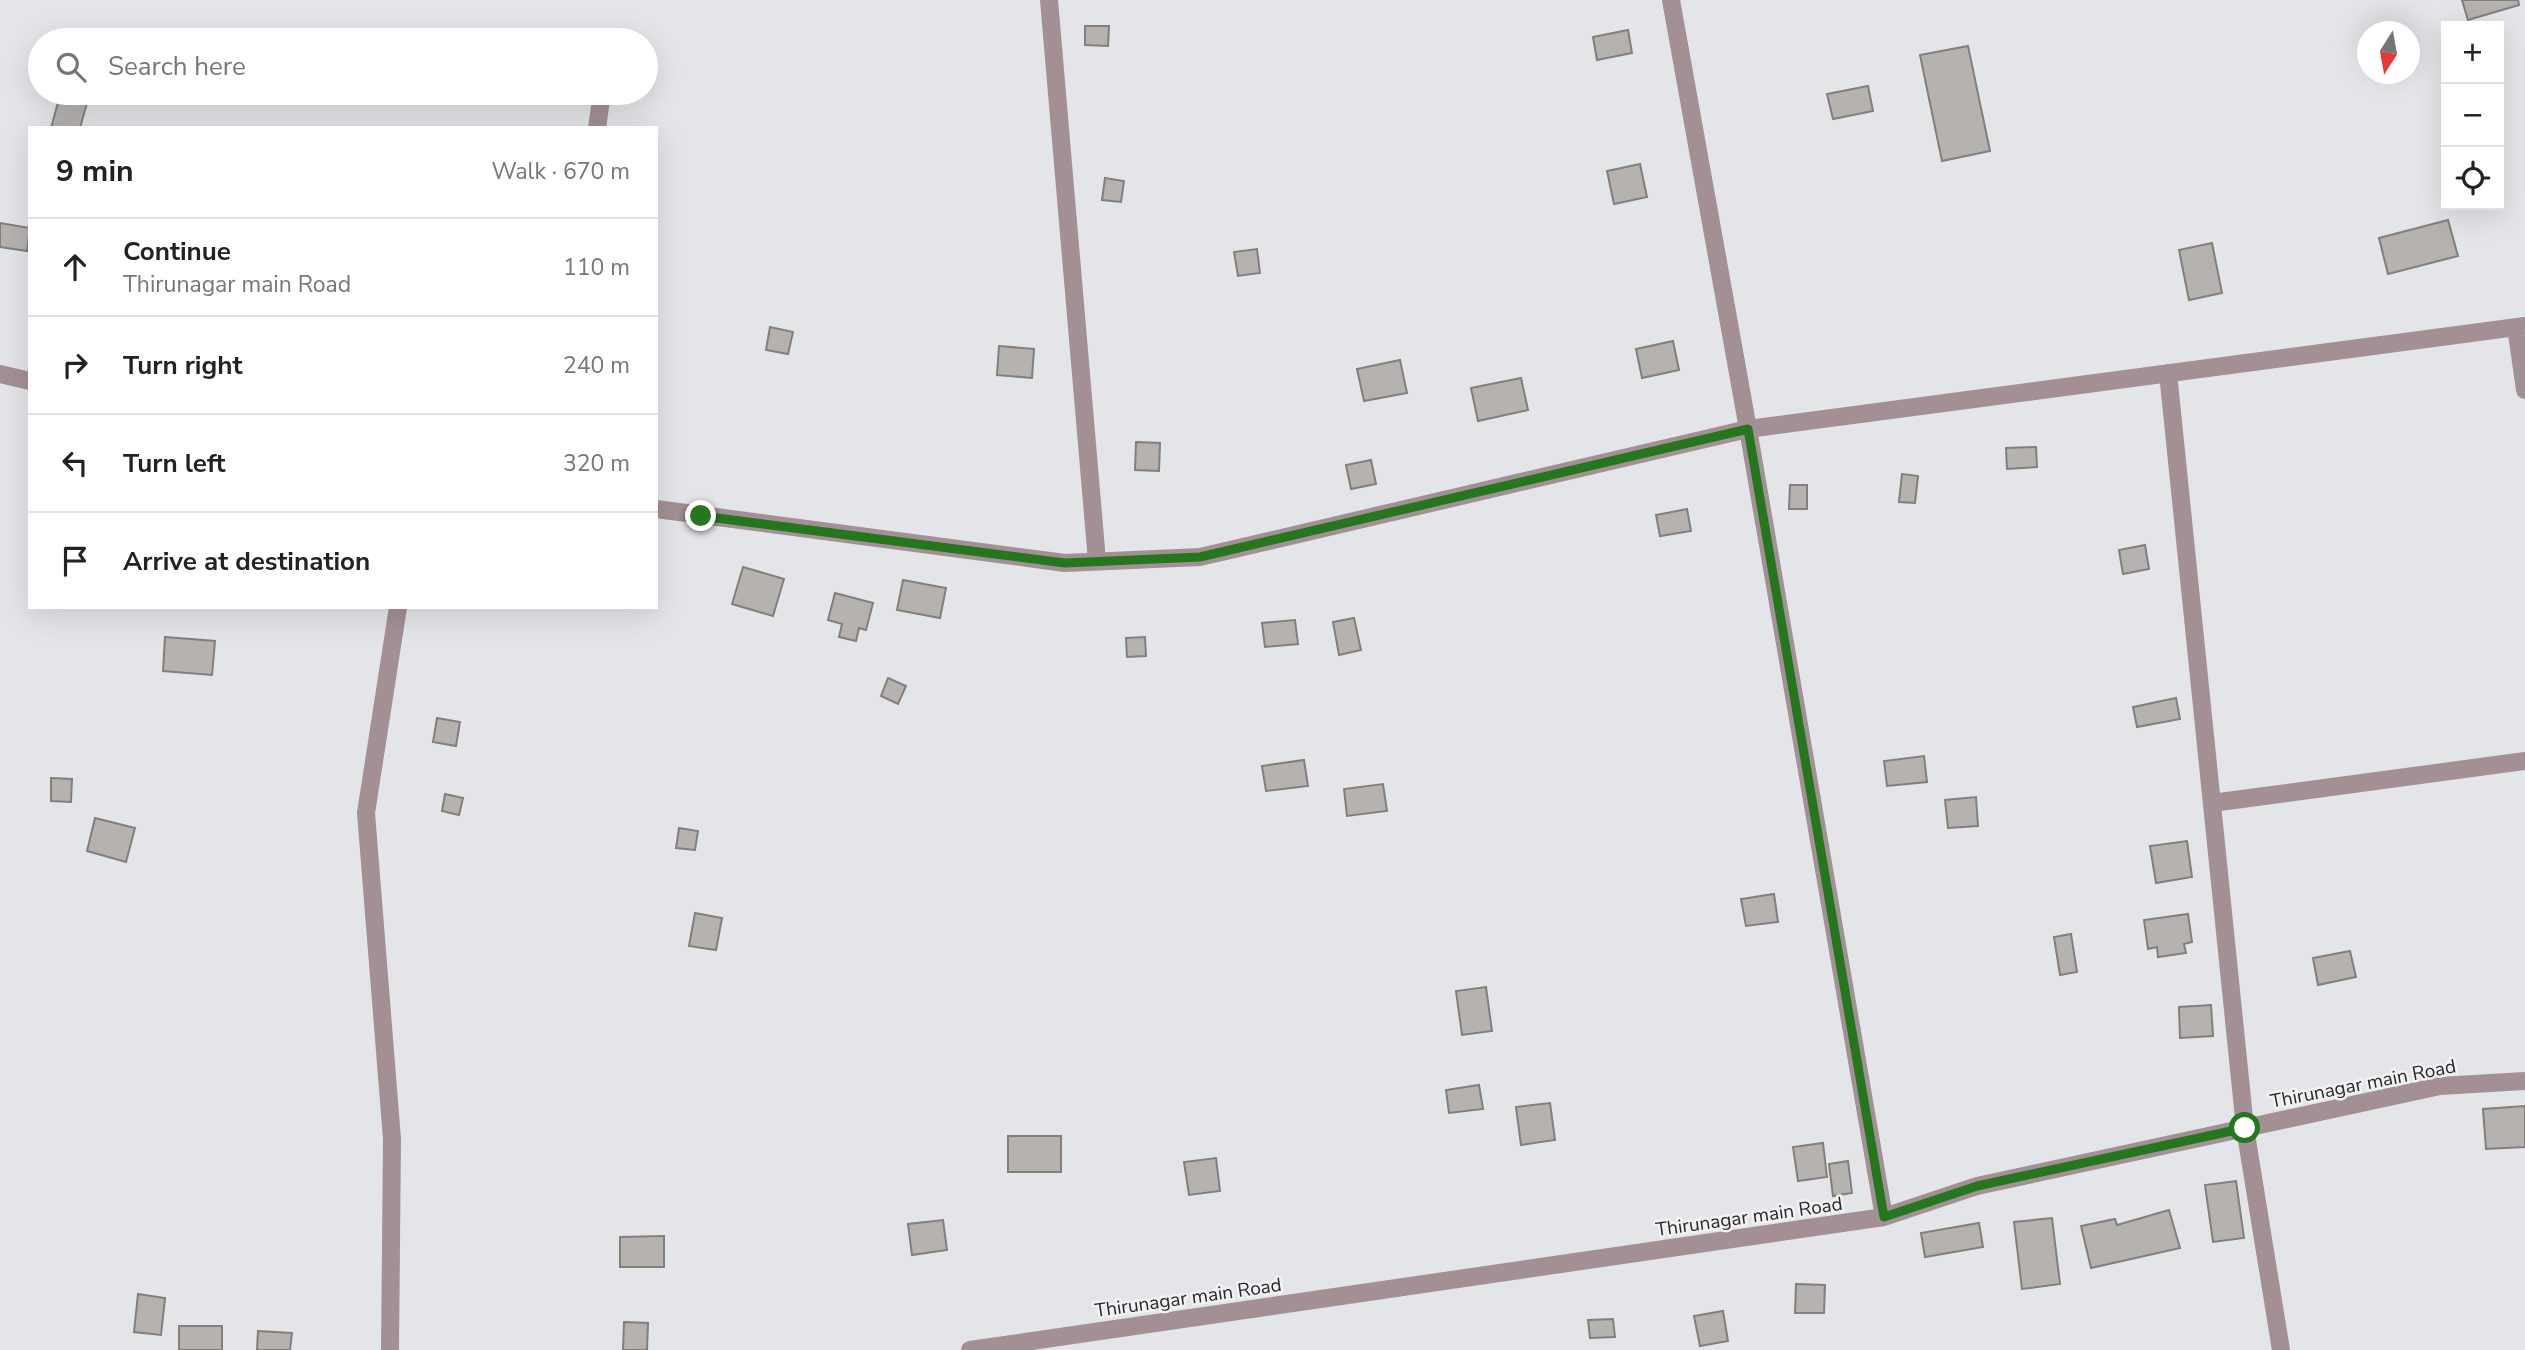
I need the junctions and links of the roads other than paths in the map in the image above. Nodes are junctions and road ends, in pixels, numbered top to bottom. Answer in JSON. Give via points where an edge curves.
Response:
{"nodes":[{"id":1,"x":1049,"y":0,"type":"edge"},
{"id":2,"x":1671,"y":0,"type":"edge"},
{"id":3,"x":600,"y":105,"type":"edge"},
{"id":4,"x":597,"y":126,"type":"edge"},
{"id":5,"x":2520,"y":327,"type":"edge"},
{"id":6,"x":2168,"y":373,"type":"junction"},
{"id":7,"x":0,"y":374,"type":"edge"},
{"id":8,"x":28,"y":381,"type":"edge"},
{"id":9,"x":2525,"y":390,"type":"edge"},
{"id":10,"x":1748,"y":429,"type":"junction"},
{"id":11,"x":658,"y":509,"type":"edge"},
{"id":12,"x":1097,"y":561,"type":"junction"},
{"id":13,"x":398,"y":609,"type":"edge"},
{"id":14,"x":2525,"y":761,"type":"edge"},
{"id":15,"x":2212,"y":803,"type":"junction"},
{"id":16,"x":2525,"y":1081,"type":"edge"},
{"id":17,"x":2245,"y":1128,"type":"junction"},
{"id":18,"x":1884,"y":1217,"type":"junction"},
{"id":19,"x":390,"y":1350,"type":"edge"},
{"id":20,"x":970,"y":1350,"type":"edge"},
{"id":21,"x":2281,"y":1350,"type":"edge"}],
"edges":[{"from":1,"to":12,"type":"street"},
{"from":2,"to":10,"type":"street"},
{"from":3,"to":4,"type":"street"},
{"from":5,"to":6,"type":"street"},
{"from":5,"to":9,"type":"street"},
{"from":6,"to":10,"type":"street"},
{"from":6,"to":15,"type":"street"},
{"from":7,"to":8,"type":"street"},
{"from":10,"to":12,"type":"street","via":[[1200,557]]},
{"from":10,"to":18,"type":"street"},
{"from":11,"to":12,"type":"street","via":[[1065,563]]},
{"from":13,"to":19,"type":"street","via":[[366,813],[392,1139]]},
{"from":14,"to":15,"type":"street"},
{"from":15,"to":17,"type":"street"},
{"from":16,"to":17,"type":"street","name":"Thirunagar main Road","via":[[2440,1086]]},
{"from":17,"to":18,"type":"street","name":"Thirunagar main Road","via":[[1977,1186]]},
{"from":17,"to":21,"type":"street"},
{"from":18,"to":20,"type":"street","name":"Thirunagar main Road"}]}
